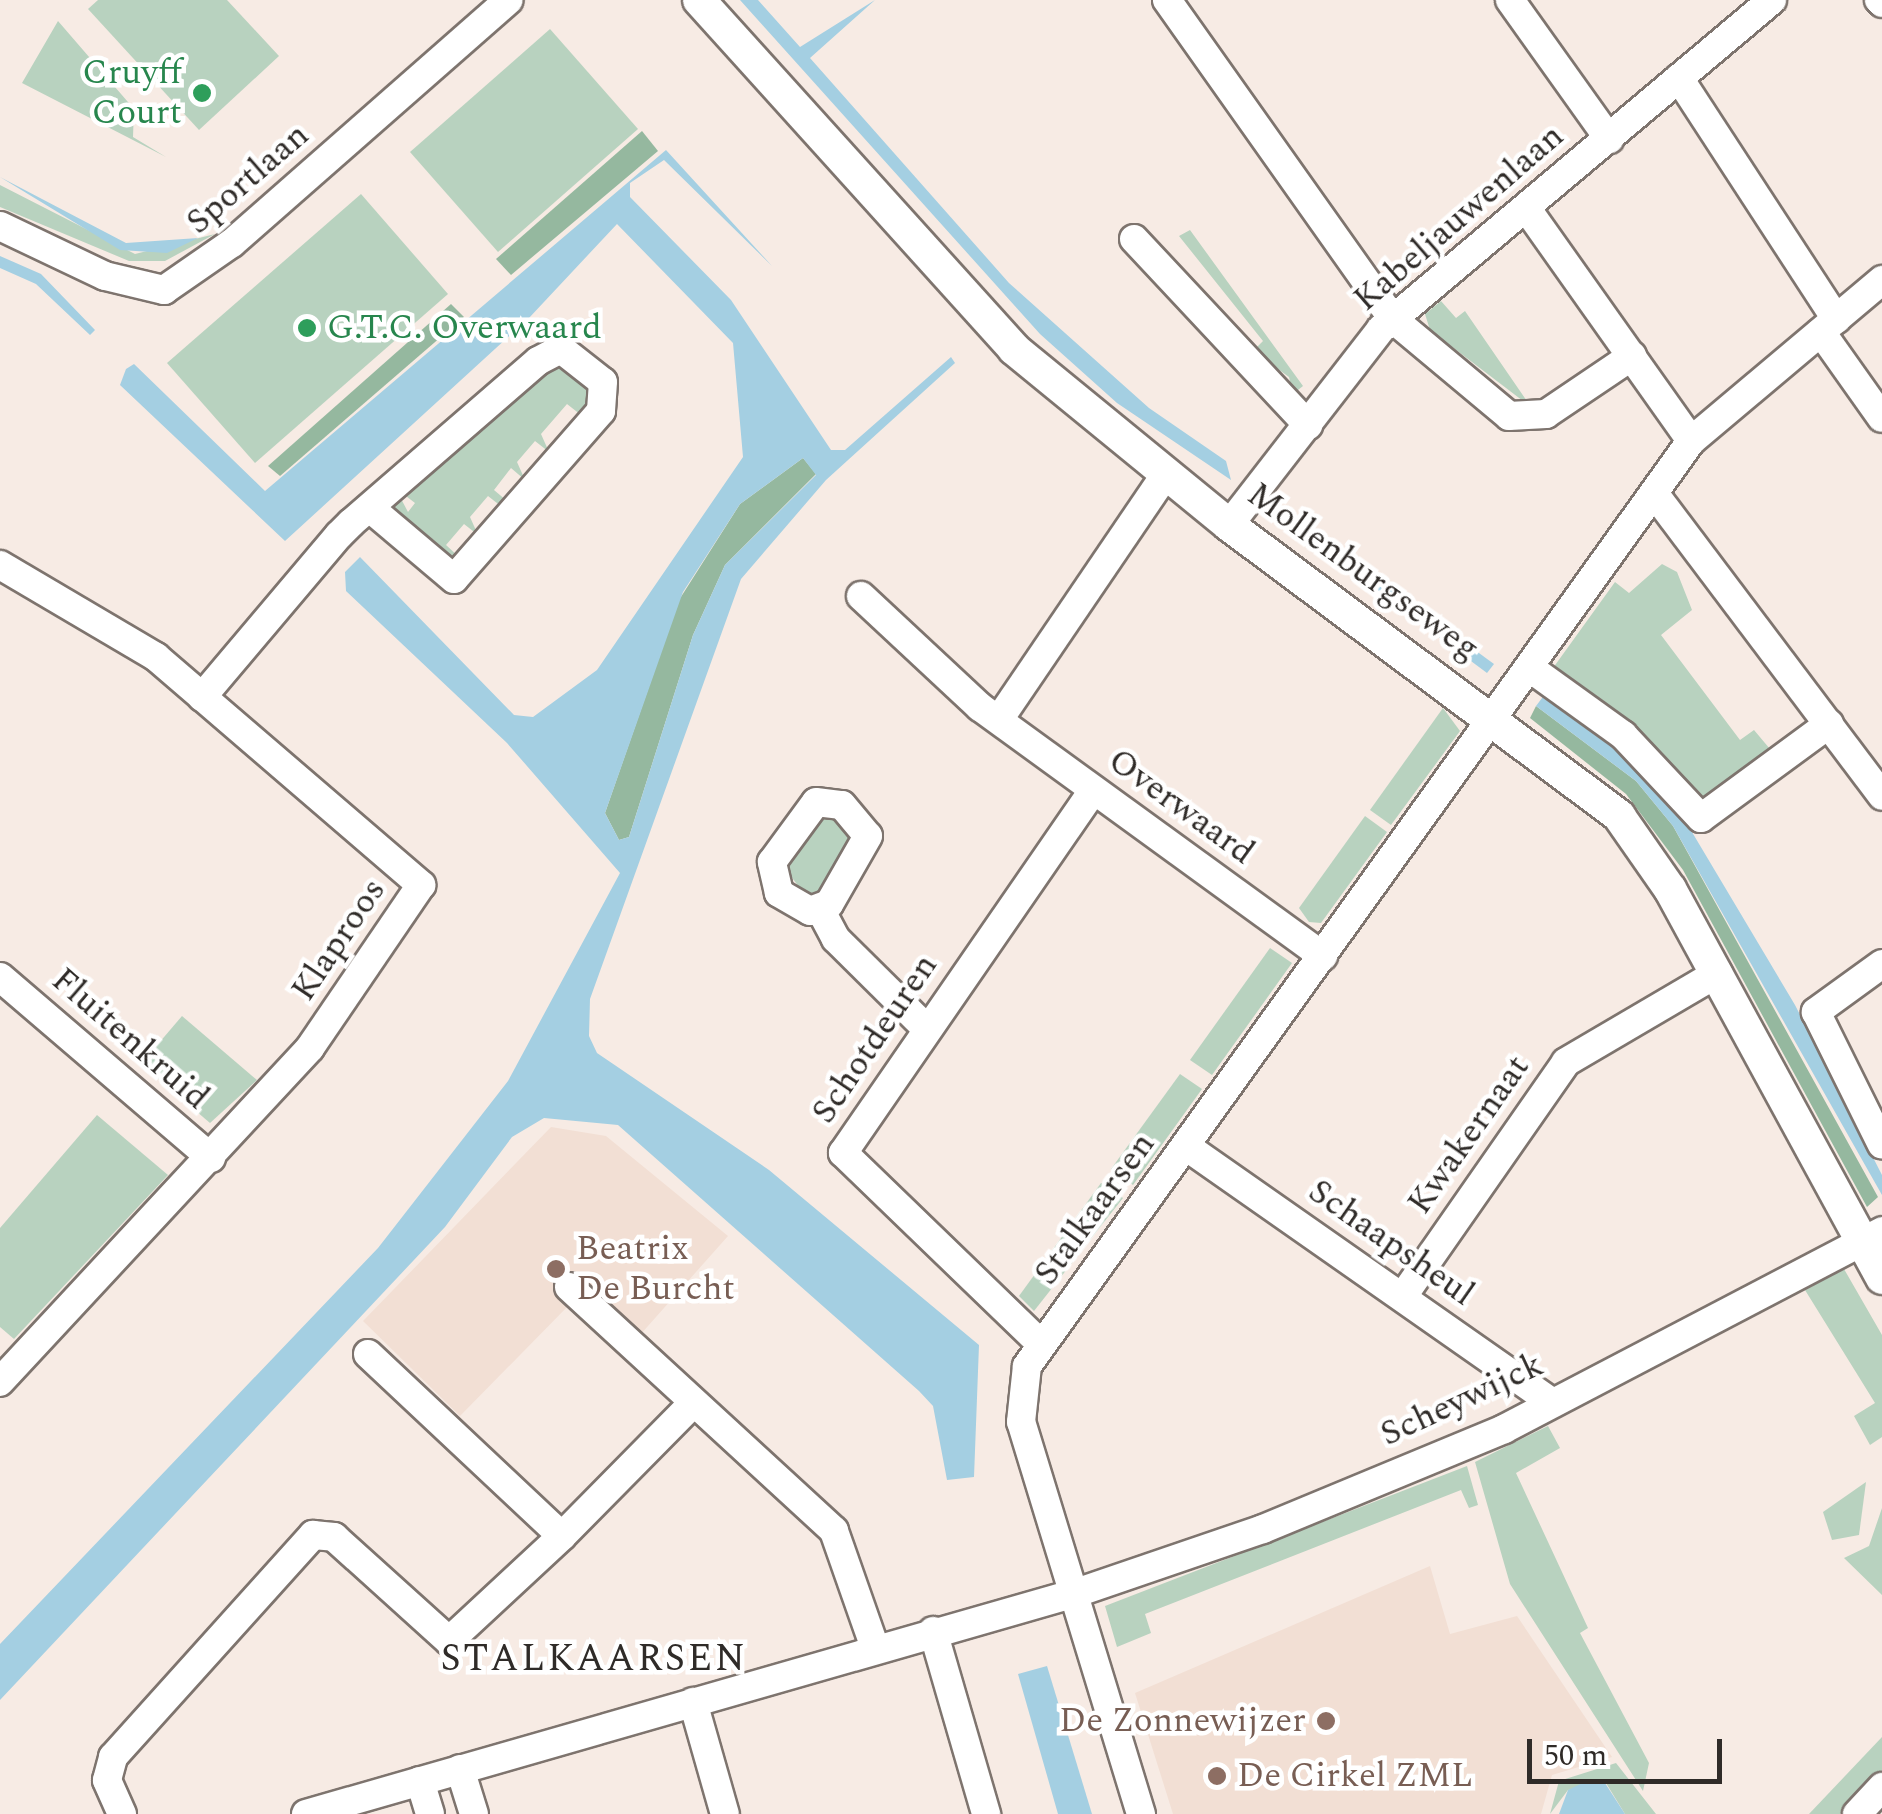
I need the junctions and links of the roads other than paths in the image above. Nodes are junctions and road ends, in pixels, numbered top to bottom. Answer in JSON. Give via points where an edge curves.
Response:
{"nodes":[{"id":1,"x":510,"y":0,"type":"edge"},
{"id":2,"x":699,"y":0,"type":"edge"},
{"id":3,"x":1167,"y":0,"type":"edge"},
{"id":4,"x":1510,"y":0,"type":"edge"},
{"id":5,"x":1772,"y":0,"type":"edge"},
{"id":6,"x":1679,"y":78,"type":"junction"},
{"id":7,"x":1610,"y":139,"type":"junction"},
{"id":8,"x":1527,"y":209,"type":"junction"},
{"id":9,"x":0,"y":226,"type":"edge"},
{"id":10,"x":1134,"y":239,"type":"dead end"},
{"id":11,"x":1882,"y":280,"type":"edge"},
{"id":12,"x":1393,"y":319,"type":"junction"},
{"id":13,"x":1828,"y":325,"type":"junction"},
{"id":14,"x":1632,"y":356,"type":"junction"},
{"id":15,"x":1882,"y":418,"type":"edge"},
{"id":16,"x":1308,"y":424,"type":"junction"},
{"id":17,"x":1691,"y":441,"type":"junction"},
{"id":18,"x":1165,"y":474,"type":"junction"},
{"id":19,"x":1654,"y":493,"type":"junction"},
{"id":20,"x":370,"y":508,"type":"junction"},
{"id":21,"x":1229,"y":525,"type":"junction"},
{"id":22,"x":0,"y":565,"type":"edge"},
{"id":23,"x":861,"y":596,"type":"dead end"},
{"id":24,"x":1530,"y":668,"type":"junction"},
{"id":25,"x":202,"y":697,"type":"junction"},
{"id":26,"x":1002,"y":714,"type":"junction"},
{"id":27,"x":1494,"y":716,"type":"junction"},
{"id":28,"x":1829,"y":724,"type":"junction"},
{"id":29,"x":1093,"y":790,"type":"junction"},
{"id":30,"x":1882,"y":796,"type":"edge"},
{"id":31,"x":820,"y":909,"type":"dead end"},
{"id":32,"x":1323,"y":956,"type":"junction"},
{"id":33,"x":1882,"y":964,"type":"edge"},
{"id":34,"x":1718,"y":973,"type":"junction"},
{"id":35,"x":0,"y":976,"type":"edge"},
{"id":36,"x":925,"y":1027,"type":"junction"},
{"id":37,"x":1874,"y":1109,"type":"edge"},
{"id":38,"x":1882,"y":1145,"type":"edge"},
{"id":39,"x":1186,"y":1147,"type":"junction"},
{"id":40,"x":211,"y":1158,"type":"junction"},
{"id":41,"x":1872,"y":1236,"type":"edge"},
{"id":42,"x":1882,"y":1278,"type":"edge"},
{"id":43,"x":569,"y":1287,"type":"dead end"},
{"id":44,"x":1402,"y":1296,"type":"junction"},
{"id":45,"x":1040,"y":1342,"type":"junction"},
{"id":46,"x":368,"y":1354,"type":"dead end"},
{"id":47,"x":0,"y":1382,"type":"edge"},
{"id":48,"x":1552,"y":1402,"type":"junction"},
{"id":49,"x":693,"y":1403,"type":"junction"},
{"id":50,"x":562,"y":1536,"type":"junction"},
{"id":51,"x":1080,"y":1592,"type":"junction"},
{"id":52,"x":933,"y":1632,"type":"junction"},
{"id":53,"x":874,"y":1648,"type":"junction"},
{"id":54,"x":693,"y":1702,"type":"junction"},
{"id":55,"x":460,"y":1769,"type":"junction"},
{"id":56,"x":420,"y":1780,"type":"junction"},
{"id":57,"x":1882,"y":1788,"type":"edge"},
{"id":58,"x":122,"y":1814,"type":"edge"},
{"id":59,"x":306,"y":1814,"type":"edge"},
{"id":60,"x":430,"y":1814,"type":"edge"},
{"id":61,"x":474,"y":1814,"type":"edge"},
{"id":62,"x":724,"y":1814,"type":"edge"},
{"id":63,"x":986,"y":1814,"type":"edge"},
{"id":64,"x":1142,"y":1814,"type":"edge"},
{"id":65,"x":1857,"y":1814,"type":"edge"}],
"edges":[{"from":1,"to":9,"type":"street","name":"Sportlaan","via":[[232,243],[164,290],[105,276]]},
{"from":2,"to":18,"type":"street","name":"Mollenburgseweg","via":[[1014,349]]},
{"from":3,"to":12,"type":"street"},
{"from":4,"to":7,"type":"street"},
{"from":5,"to":6,"type":"street","name":"Kabeljauwenlaan"},
{"from":6,"to":7,"type":"street","name":"Kabeljauwenlaan"},
{"from":6,"to":13,"type":"street"},
{"from":7,"to":8,"type":"street","name":"Kabeljauwenlaan"},
{"from":8,"to":12,"type":"street","name":"Kabeljauwenlaan"},
{"from":8,"to":14,"type":"street"},
{"from":10,"to":16,"type":"street"},
{"from":11,"to":13,"type":"street","name":"Stalkaarsen"},
{"from":12,"to":14,"type":"street","via":[[1516,420],[1546,414]]},
{"from":12,"to":16,"type":"street","name":"Kabeljauwenlaan"},
{"from":13,"to":15,"type":"street"},
{"from":13,"to":17,"type":"street","name":"Stalkaarsen"},
{"from":14,"to":17,"type":"street"},
{"from":16,"to":21,"type":"street","name":"Kabeljauwenlaan"},
{"from":17,"to":19,"type":"street","name":"Stalkaarsen"},
{"from":18,"to":21,"type":"street","name":"Mollenburgseweg"},
{"from":18,"to":26,"type":"street"},
{"from":19,"to":24,"type":"street","name":"Stalkaarsen"},
{"from":19,"to":28,"type":"street"},
{"from":20,"to":20,"type":"street","via":[[552,350],[603,382],[600,411],[454,579]]},
{"from":20,"to":25,"type":"street"},
{"from":21,"to":27,"type":"street","name":"Mollenburgseweg"},
{"from":22,"to":25,"type":"street","name":"Klaproos","via":[[156,658]]},
{"from":23,"to":26,"type":"street","name":"Overwaard","via":[[980,707]]},
{"from":24,"to":27,"type":"street","name":"Stalkaarsen"},
{"from":24,"to":28,"type":"street","via":[[1623,735],[1701,818]]},
{"from":25,"to":40,"type":"street","name":"Klaproos","via":[[421,885],[371,970]]},
{"from":26,"to":29,"type":"street","name":"Overwaard"},
{"from":27,"to":32,"type":"street","name":"Stalkaarsen"},
{"from":27,"to":34,"type":"street","name":"Mollenburgseweg","via":[[1618,816]]},
{"from":28,"to":30,"type":"street"},
{"from":29,"to":32,"type":"street","name":"Overwaard"},
{"from":29,"to":36,"type":"street","name":"Schotdeuren"},
{"from":31,"to":36,"type":"street","via":[[836,939]]},
{"from":32,"to":39,"type":"street","name":"Stalkaarsen"},
{"from":33,"to":37,"type":"street","via":[[1816,1012]]},
{"from":34,"to":41,"type":"street","name":"Mollenburgseweg"},
{"from":34,"to":44,"type":"street","name":"Kwakernaat","via":[[1566,1062]]},
{"from":35,"to":40,"type":"street","name":"Fluitenkruid"},
{"from":36,"to":45,"type":"street","name":"Schotdeuren","via":[[843,1153]]},
{"from":37,"to":38,"type":"street"},
{"from":39,"to":44,"type":"street","name":"Schaapsheul"},
{"from":39,"to":45,"type":"street","name":"Stalkaarsen"},
{"from":40,"to":47,"type":"street","name":"Klaproos"},
{"from":41,"to":42,"type":"street","name":"Mollenburgseweg"},
{"from":41,"to":48,"type":"street","name":"Scheywijck"},
{"from":43,"to":49,"type":"street"},
{"from":44,"to":48,"type":"street","name":"Schaapsheul"},
{"from":45,"to":51,"type":"street","name":"Stalkaarsen","via":[[1020,1422]]},
{"from":46,"to":50,"type":"street"},
{"from":48,"to":51,"type":"street","name":"Scheywijck","via":[[1356,1492]]},
{"from":49,"to":50,"type":"street"},
{"from":49,"to":53,"type":"street","via":[[834,1531]]},
{"from":50,"to":58,"type":"street","via":[[449,1641],[334,1537],[313,1535],[113,1757],[106,1780]]},
{"from":51,"to":52,"type":"street","name":"Scheywijck"},
{"from":51,"to":64,"type":"street","name":"Stalkaarsen"},
{"from":52,"to":53,"type":"street","name":"Scheywijck"},
{"from":52,"to":63,"type":"street"},
{"from":53,"to":54,"type":"street","name":"Scheywijck"},
{"from":54,"to":55,"type":"street","name":"Scheywijck"},
{"from":54,"to":62,"type":"street"},
{"from":55,"to":56,"type":"street","name":"Scheywijck"},
{"from":55,"to":61,"type":"street"},
{"from":56,"to":59,"type":"street","name":"Scheywijck"},
{"from":56,"to":60,"type":"street"},
{"from":57,"to":65,"type":"street"}]}
